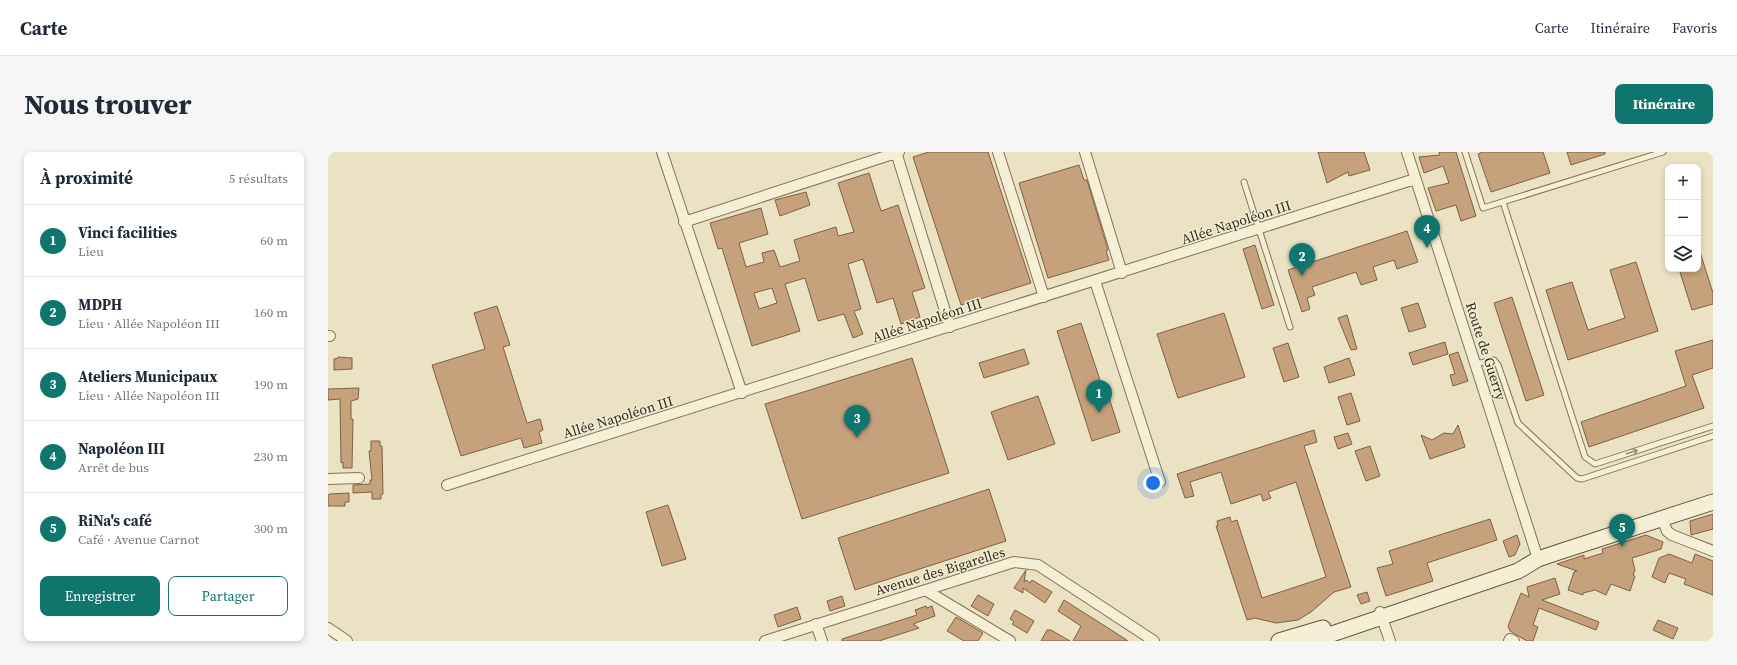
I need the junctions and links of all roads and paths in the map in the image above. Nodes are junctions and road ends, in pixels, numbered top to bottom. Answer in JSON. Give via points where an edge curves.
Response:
{"nodes":[{"id":1,"x":662,"y":152,"type":"edge"},
{"id":2,"x":897,"y":152,"type":"edge"},
{"id":3,"x":998,"y":152,"type":"edge"},
{"id":4,"x":1086,"y":152,"type":"edge"},
{"id":5,"x":1407,"y":152,"type":"edge"},
{"id":6,"x":1465,"y":152,"type":"edge"},
{"id":7,"x":1663,"y":152,"type":"edge"},
{"id":8,"x":1415,"y":179,"type":"junction"},
{"id":9,"x":1244,"y":182,"type":"dead end"},
{"id":10,"x":1503,"y":202,"type":"junction"},
{"id":11,"x":684,"y":222,"type":"junction"},
{"id":12,"x":1258,"y":230,"type":"junction"},
{"id":13,"x":1122,"y":273,"type":"junction"},
{"id":14,"x":1095,"y":281,"type":"junction"},
{"id":15,"x":1044,"y":297,"type":"junction"},
{"id":16,"x":950,"y":327,"type":"junction"},
{"id":17,"x":1290,"y":327,"type":"dead end"},
{"id":18,"x":1475,"y":364,"type":"junction"},
{"id":19,"x":742,"y":393,"type":"junction"},
{"id":20,"x":1713,"y":426,"type":"edge"},
{"id":21,"x":1713,"y":436,"type":"edge"},
{"id":22,"x":359,"y":478,"type":"dead end"},
{"id":23,"x":328,"y":479,"type":"edge"},
{"id":24,"x":1160,"y":482,"type":"dead end"},
{"id":25,"x":447,"y":485,"type":"dead end"},
{"id":26,"x":1713,"y":502,"type":"edge"},
{"id":27,"x":1662,"y":518,"type":"junction"},
{"id":28,"x":1713,"y":552,"type":"edge"},
{"id":29,"x":1538,"y":559,"type":"junction"},
{"id":30,"x":927,"y":591,"type":"junction"},
{"id":31,"x":1381,"y":613,"type":"junction"},
{"id":32,"x":816,"y":624,"type":"junction"},
{"id":33,"x":328,"y":628,"type":"edge"},
{"id":34,"x":347,"y":641,"type":"edge"},
{"id":35,"x":765,"y":641,"type":"edge"},
{"id":36,"x":822,"y":641,"type":"edge"},
{"id":37,"x":1010,"y":641,"type":"edge"},
{"id":38,"x":1154,"y":641,"type":"edge"},
{"id":39,"x":1278,"y":641,"type":"edge"},
{"id":40,"x":1311,"y":641,"type":"edge"},
{"id":41,"x":1390,"y":641,"type":"edge"}],
"edges":[{"from":1,"to":11,"type":"street"},
{"from":2,"to":11,"type":"street"},
{"from":2,"to":16,"type":"street"},
{"from":3,"to":15,"type":"street"},
{"from":4,"to":13,"type":"street"},
{"from":5,"to":8,"type":"street","name":"Route de Guerry"},
{"from":6,"to":10,"type":"lane","via":[[1483,208]]},
{"from":7,"to":10,"type":"lane"},
{"from":8,"to":12,"type":"street","name":"Allée Napoléon III"},
{"from":8,"to":18,"type":"street","name":"Route de Guerry"},
{"from":9,"to":12,"type":"lane"},
{"from":10,"to":20,"type":"lane","one_way":true,"via":[[1585,458],[1595,464]]},
{"from":11,"to":19,"type":"street"},
{"from":12,"to":13,"type":"street","name":"Allée Napoléon III"},
{"from":12,"to":17,"type":"lane"},
{"from":13,"to":14,"type":"street","name":"Allée Napoléon III"},
{"from":14,"to":15,"type":"street","name":"Allée Napoléon III"},
{"from":14,"to":24,"type":"street"},
{"from":15,"to":16,"type":"street","name":"Allée Napoléon III"},
{"from":16,"to":19,"type":"street","name":"Allée Napoléon III"},
{"from":18,"to":21,"type":"lane","via":[[1494,360],[1518,423],[1577,478],[1582,479]]},
{"from":18,"to":29,"type":"street","name":"Route de Guerry"},
{"from":19,"to":25,"type":"street","name":"Allée Napoléon III"},
{"from":22,"to":23,"type":"street"},
{"from":26,"to":27,"type":"main road"},
{"from":27,"to":28,"type":"street","via":[[1667,531],[1672,535]]},
{"from":27,"to":29,"type":"main road"},
{"from":29,"to":31,"type":"main road","via":[[1518,571]]},
{"from":30,"to":32,"type":"street","name":"Avenue des Bigarelles"},
{"from":30,"to":37,"type":"street"},
{"from":30,"to":38,"type":"street","name":"Avenue des Bigarelles","via":[[1014,562],[1038,565]]},
{"from":31,"to":39,"type":"main road"},
{"from":31,"to":40,"type":"main road"},
{"from":31,"to":41,"type":"street"},
{"from":32,"to":35,"type":"street","name":"Avenue des Bigarelles"},
{"from":32,"to":36,"type":"street"},
{"from":33,"to":34,"type":"street"}]}
